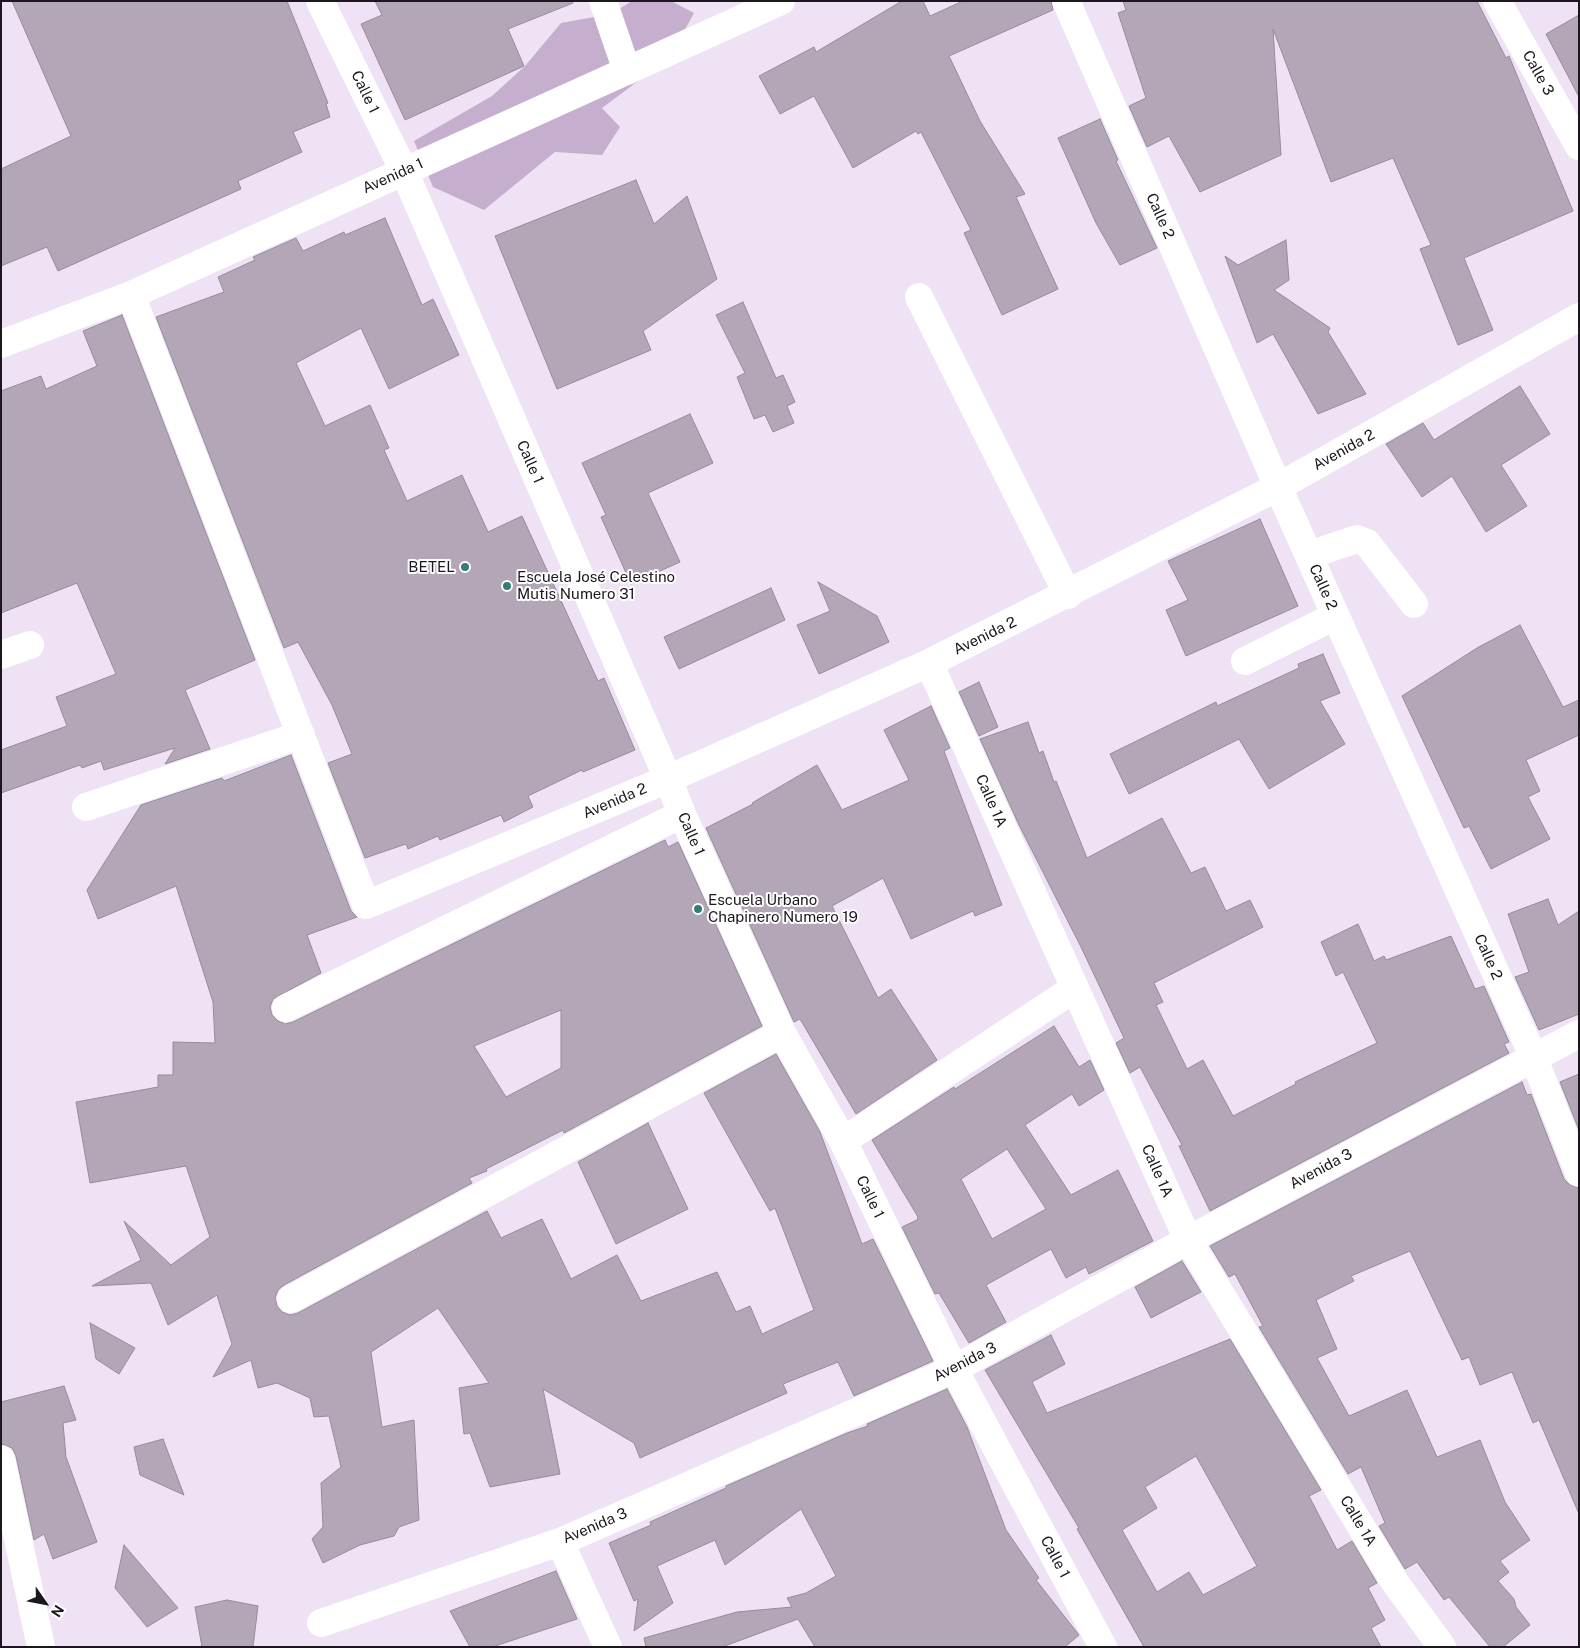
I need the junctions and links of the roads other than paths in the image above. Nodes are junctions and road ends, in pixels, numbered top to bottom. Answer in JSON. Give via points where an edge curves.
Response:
{"nodes":[{"id":1,"x":320,"y":1,"type":"edge"},
{"id":2,"x":603,"y":1,"type":"edge"},
{"id":3,"x":781,"y":1,"type":"edge"},
{"id":4,"x":1066,"y":1,"type":"edge"},
{"id":5,"x":1497,"y":1,"type":"edge"},
{"id":6,"x":627,"y":71,"type":"junction"},
{"id":7,"x":1579,"y":146,"type":"edge"},
{"id":8,"x":404,"y":171,"type":"junction"},
{"id":9,"x":130,"y":295,"type":"junction"},
{"id":10,"x":919,"y":297,"type":"dead end"},
{"id":11,"x":1579,"y":317,"type":"edge"},
{"id":12,"x":1,"y":344,"type":"edge"},
{"id":13,"x":1278,"y":487,"type":"junction"},
{"id":14,"x":1309,"y":555,"type":"junction"},
{"id":15,"x":1068,"y":595,"type":"junction"},
{"id":16,"x":1414,"y":604,"type":"dead end"},
{"id":17,"x":1336,"y":616,"type":"junction"},
{"id":18,"x":30,"y":645,"type":"dead end"},
{"id":19,"x":1,"y":655,"type":"edge"},
{"id":20,"x":1245,"y":661,"type":"dead end"},
{"id":21,"x":929,"y":664,"type":"junction"},
{"id":22,"x":301,"y":735,"type":"junction"},
{"id":23,"x":668,"y":779,"type":"junction"},
{"id":24,"x":86,"y":808,"type":"dead end"},
{"id":25,"x":682,"y":814,"type":"junction"},
{"id":26,"x":1075,"y":988,"type":"junction"},
{"id":27,"x":286,"y":1008,"type":"dead end"},
{"id":28,"x":782,"y":1032,"type":"junction"},
{"id":29,"x":1579,"y":1034,"type":"edge"},
{"id":30,"x":1533,"y":1056,"type":"junction"},
{"id":31,"x":843,"y":1141,"type":"junction"},
{"id":32,"x":1579,"y":1173,"type":"edge"},
{"id":33,"x":1188,"y":1240,"type":"junction"},
{"id":34,"x":291,"y":1299,"type":"dead end"},
{"id":35,"x":954,"y":1369,"type":"junction"},
{"id":36,"x":1,"y":1459,"type":"edge"},
{"id":37,"x":560,"y":1542,"type":"junction"},
{"id":38,"x":321,"y":1622,"type":"dead end"},
{"id":39,"x":41,"y":1647,"type":"edge"},
{"id":40,"x":608,"y":1647,"type":"edge"},
{"id":41,"x":1103,"y":1647,"type":"edge"},
{"id":42,"x":1442,"y":1647,"type":"edge"}],
"edges":[{"from":1,"to":8,"type":"street","name":"Calle 1"},
{"from":2,"to":6,"type":"street"},
{"from":3,"to":6,"type":"street","name":"Avenida 1"},
{"from":4,"to":13,"type":"street","name":"Calle 2"},
{"from":5,"to":7,"type":"street","name":"Calle 3"},
{"from":6,"to":8,"type":"street","name":"Avenida 1"},
{"from":8,"to":9,"type":"street","name":"Avenida 1"},
{"from":8,"to":23,"type":"street","name":"Calle 1"},
{"from":9,"to":12,"type":"street","name":"Avenida 1"},
{"from":9,"to":22,"type":"street"},
{"from":10,"to":15,"type":"street"},
{"from":11,"to":13,"type":"street","name":"Avenida 2"},
{"from":13,"to":14,"type":"street","name":"Calle 2"},
{"from":13,"to":15,"type":"street","name":"Avenida 2"},
{"from":14,"to":16,"type":"street","via":[[1357,539],[1367,543]]},
{"from":14,"to":17,"type":"street","name":"Calle 2"},
{"from":15,"to":21,"type":"street","name":"Avenida 2"},
{"from":17,"to":20,"type":"street"},
{"from":17,"to":30,"type":"street","name":"Calle 2"},
{"from":18,"to":19,"type":"street"},
{"from":21,"to":23,"type":"street","name":"Avenida 2"},
{"from":21,"to":26,"type":"street","name":"Calle 1A"},
{"from":22,"to":23,"type":"street","name":"Avenida 2","via":[[366,905]]},
{"from":22,"to":24,"type":"street"},
{"from":23,"to":25,"type":"street","name":"Calle 1"},
{"from":25,"to":27,"type":"street"},
{"from":25,"to":28,"type":"street","name":"Calle 1"},
{"from":26,"to":31,"type":"street"},
{"from":26,"to":33,"type":"street","name":"Calle 1A"},
{"from":28,"to":31,"type":"street","name":"Calle 1"},
{"from":28,"to":34,"type":"street"},
{"from":29,"to":30,"type":"street","name":"Avenida 3"},
{"from":30,"to":32,"type":"street","name":"Calle 2"},
{"from":30,"to":33,"type":"street","name":"Avenida 3"},
{"from":31,"to":35,"type":"street","name":"Calle 1"},
{"from":33,"to":35,"type":"street","name":"Avenida 3"},
{"from":33,"to":42,"type":"street","name":"Calle 1A","via":[[1394,1581]]},
{"from":35,"to":37,"type":"street","name":"Avenida 3"},
{"from":35,"to":41,"type":"street","name":"Calle 1"},
{"from":36,"to":39,"type":"street"},
{"from":37,"to":38,"type":"street","name":"Avenida 3"},
{"from":37,"to":40,"type":"street"}]}
